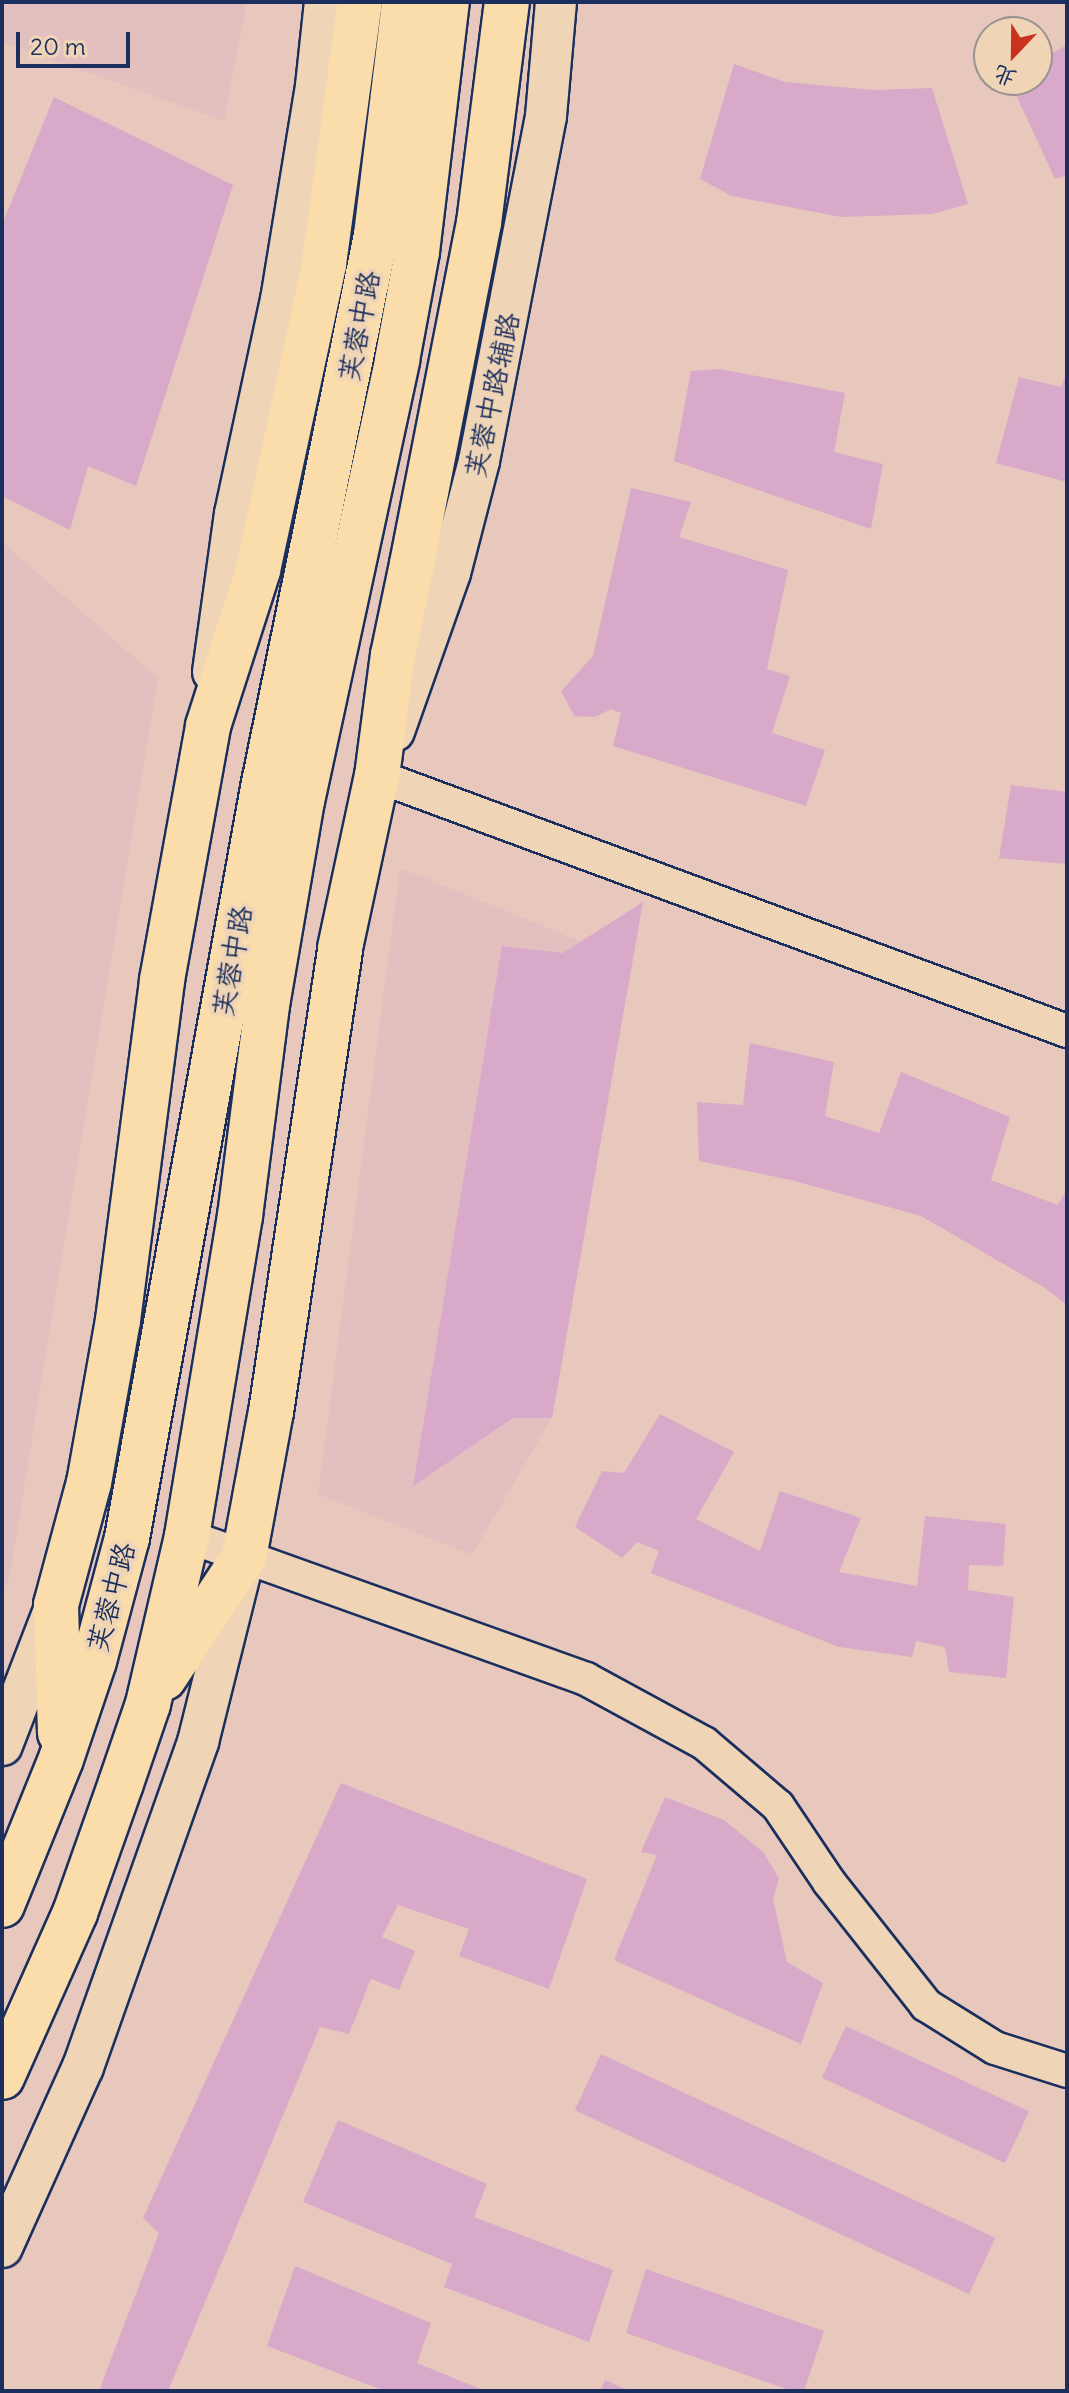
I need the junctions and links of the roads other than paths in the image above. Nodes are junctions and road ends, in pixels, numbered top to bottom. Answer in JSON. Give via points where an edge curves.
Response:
{"nodes":[{"id":1,"x":325,"y":2,"type":"edge"},
{"id":2,"x":360,"y":2,"type":"edge"},
{"id":3,"x":404,"y":2,"type":"edge"},
{"id":4,"x":447,"y":2,"type":"edge"},
{"id":5,"x":507,"y":2,"type":"edge"},
{"id":6,"x":556,"y":2,"type":"edge"},
{"id":7,"x":208,"y":726,"type":"junction"},
{"id":8,"x":377,"y":776,"type":"junction"},
{"id":9,"x":1067,"y":1031,"type":"edge"},
{"id":10,"x":187,"y":1536,"type":"junction"},
{"id":11,"x":244,"y":1557,"type":"junction"},
{"id":12,"x":56,"y":1605,"type":"junction"},
{"id":13,"x":148,"y":1704,"type":"junction"},
{"id":14,"x":2,"y":1745,"type":"edge"},
{"id":15,"x":61,"y":1759,"type":"junction"},
{"id":16,"x":2,"y":1905,"type":"edge"},
{"id":17,"x":1067,"y":2071,"type":"edge"},
{"id":18,"x":2,"y":2077,"type":"edge"},
{"id":19,"x":2,"y":2247,"type":"edge"}],
"edges":[{"from":1,"to":7,"type":"street","via":[[281,300],[223,582]]},
{"from":2,"to":7,"type":"main road","via":[[324,264],[258,570]]},
{"from":3,"to":15,"type":"main road","name":"芙蓉中路","via":[[376,235],[285,675],[127,1538]]},
{"from":4,"to":10,"type":"main road","name":"芙蓉中路","via":[[417,252],[302,801]]},
{"from":5,"to":8,"type":"main road","via":[[479,223],[393,655]]},
{"from":6,"to":8,"type":"street","name":"芙蓉中路辅路","via":[[546,116],[479,461],[450,573]]},
{"from":7,"to":12,"type":"main road","via":[[162,980],[118,1320],[89,1483]]},
{"from":8,"to":9,"type":"street"},
{"from":8,"to":11,"type":"main road","via":[[340,948],[271,1412]]},
{"from":10,"to":11,"type":"street"},
{"from":10,"to":13,"type":"main road","name":"芙蓉中路"},
{"from":11,"to":13,"type":"main road"},
{"from":11,"to":17,"type":"street","via":[[586,1679],[704,1743],[778,1806],[829,1882],[926,2005],[995,2048]]},
{"from":11,"to":19,"type":"street","via":[[198,1742],[83,2067]]},
{"from":12,"to":14,"type":"street"},
{"from":12,"to":15,"type":"main road"},
{"from":13,"to":18,"type":"main road","name":"芙蓉中路","via":[[75,1913]]},
{"from":15,"to":16,"type":"main road","name":"芙蓉中路"}]}
